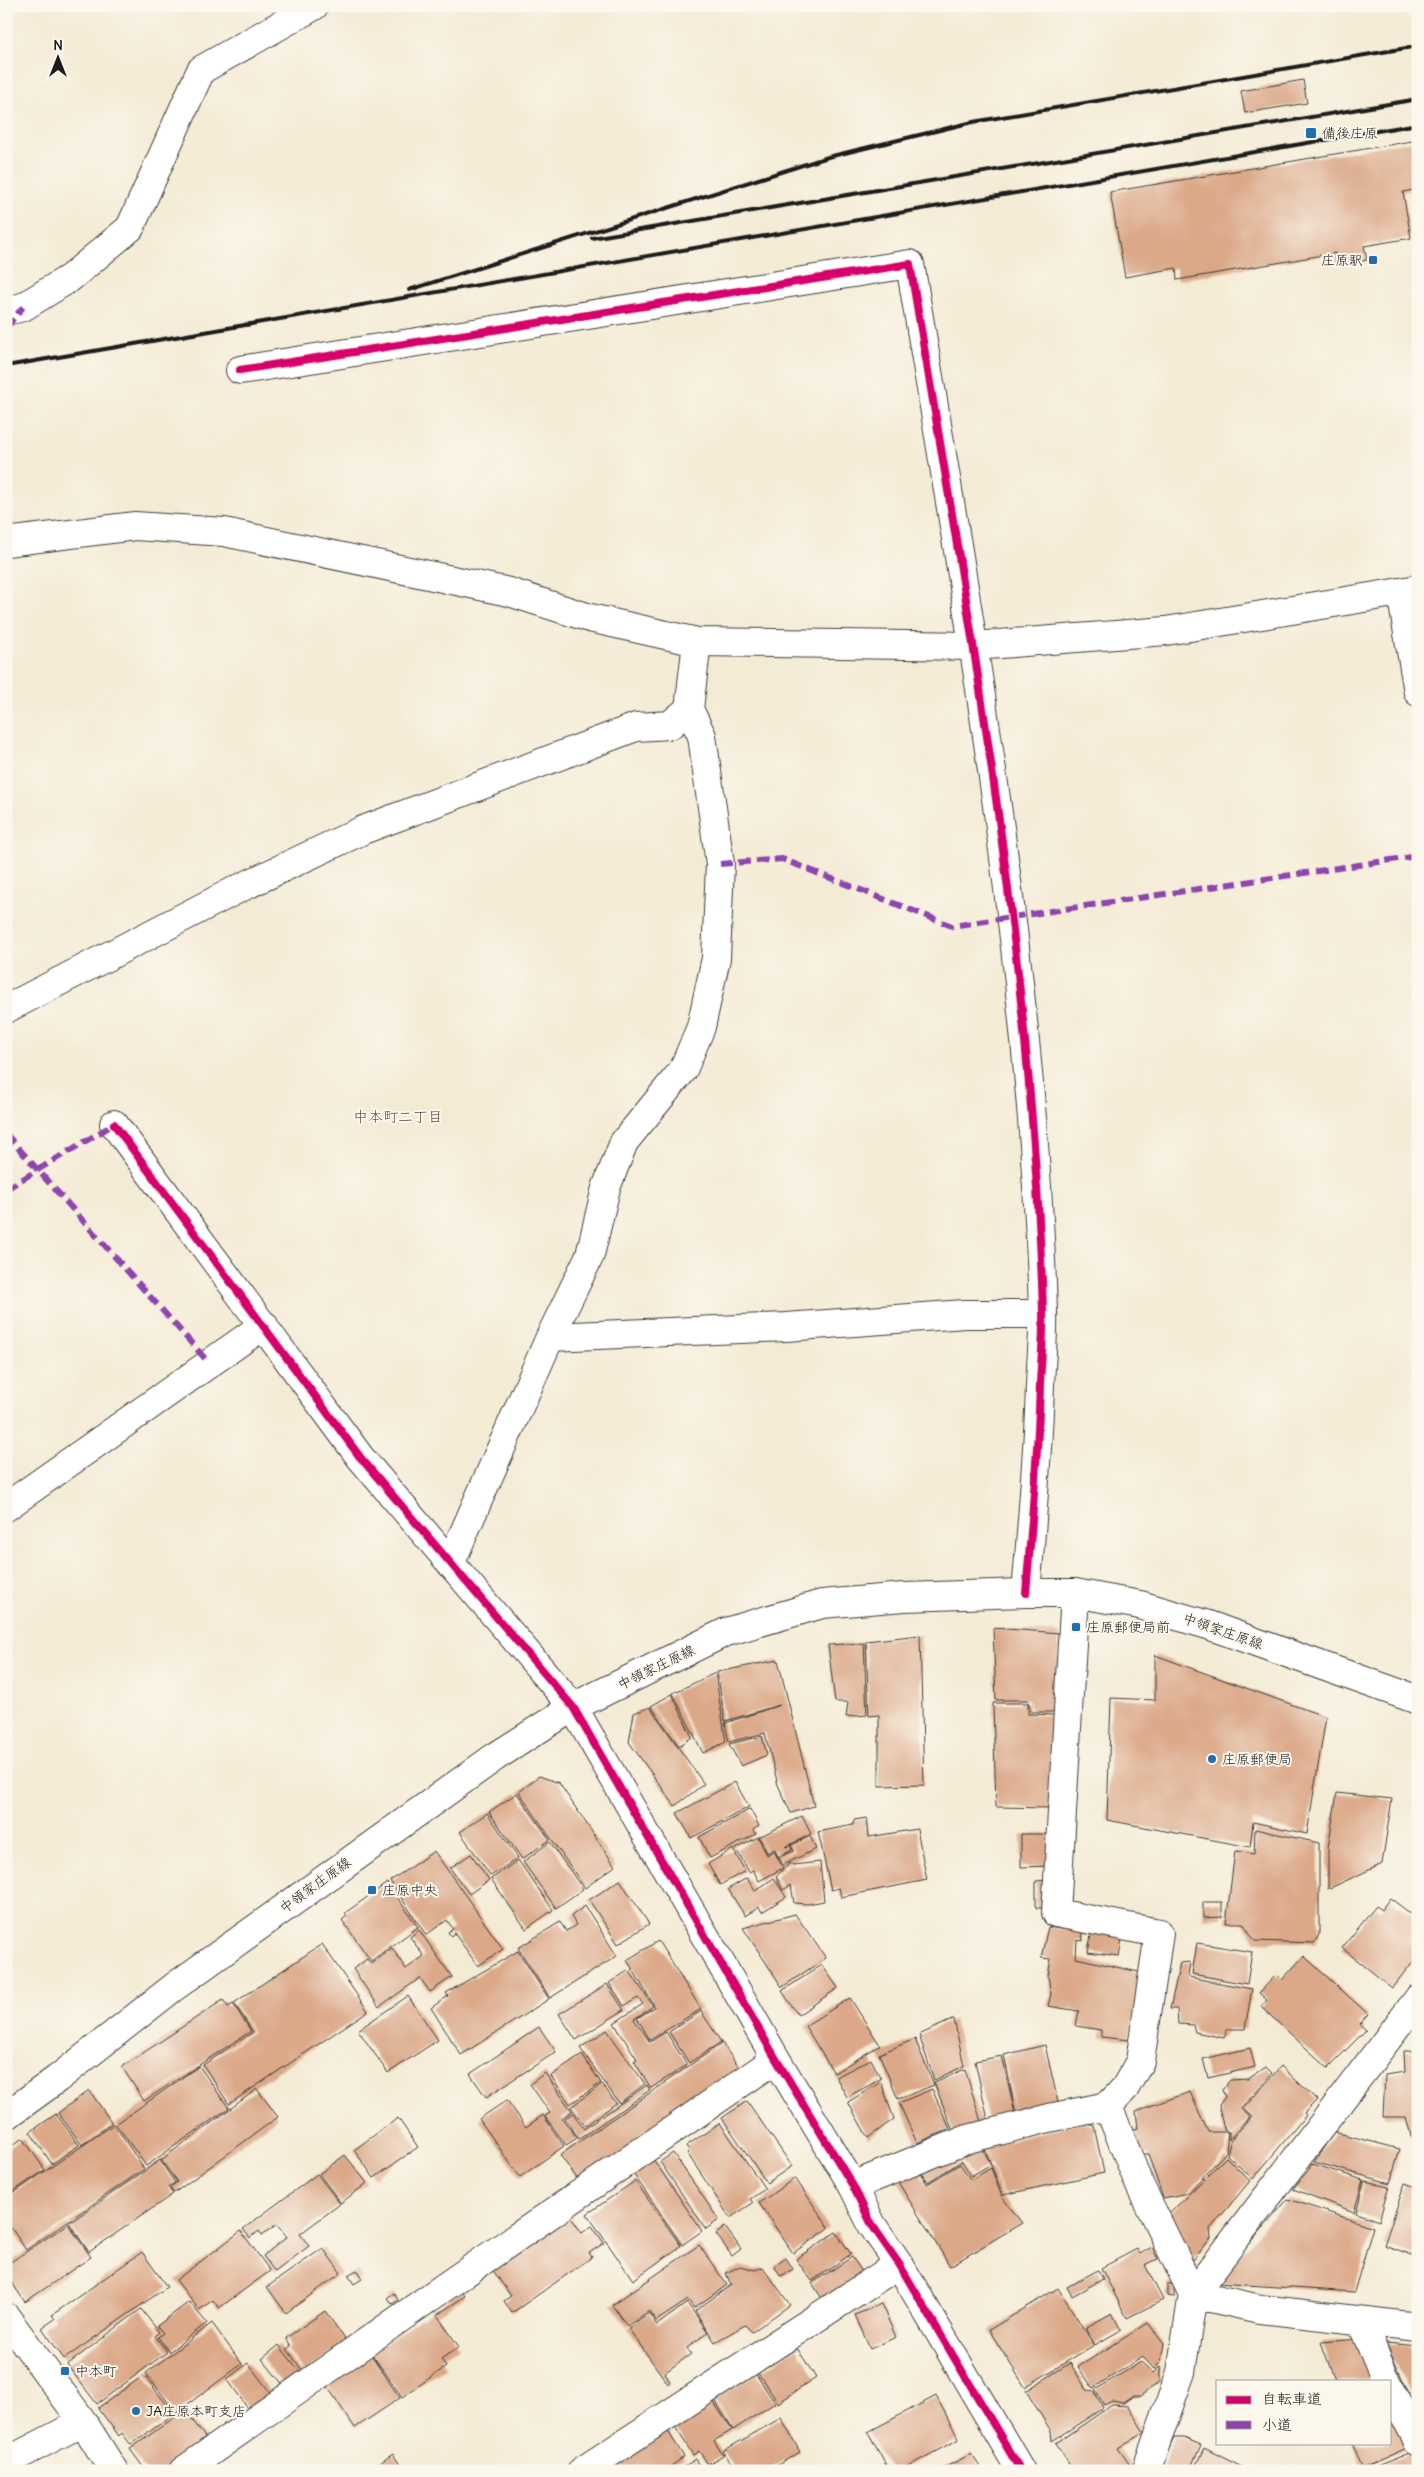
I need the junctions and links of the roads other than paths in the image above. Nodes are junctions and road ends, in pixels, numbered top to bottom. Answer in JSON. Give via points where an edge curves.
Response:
{"nodes":[{"id":1,"x":314,"y":6,"type":"edge"},
{"id":2,"x":6,"y":310,"type":"edge"},
{"id":3,"x":240,"y":370,"type":"dead end"},
{"id":4,"x":6,"y":542,"type":"edge"},
{"id":5,"x":1409,"y":591,"type":"edge"},
{"id":6,"x":697,"y":642,"type":"junction"},
{"id":7,"x":974,"y":646,"type":"junction"},
{"id":8,"x":1418,"y":692,"type":"edge"},
{"id":9,"x":689,"y":709,"type":"junction"},
{"id":10,"x":6,"y":1009,"type":"edge"},
{"id":11,"x":114,"y":1124,"type":"dead end"},
{"id":12,"x":1043,"y":1314,"type":"junction"},
{"id":13,"x":264,"y":1325,"type":"junction"},
{"id":14,"x":550,"y":1337,"type":"junction"},
{"id":15,"x":6,"y":1507,"type":"edge"},
{"id":16,"x":451,"y":1562,"type":"junction"},
{"id":17,"x":1026,"y":1593,"type":"junction"},
{"id":18,"x":1075,"y":1593,"type":"junction"},
{"id":19,"x":1418,"y":1700,"type":"edge"},
{"id":20,"x":573,"y":1708,"type":"junction"},
{"id":21,"x":1418,"y":1999,"type":"edge"},
{"id":22,"x":776,"y":2059,"type":"junction"},
{"id":23,"x":1108,"y":2106,"type":"junction"},
{"id":24,"x":6,"y":2116,"type":"edge"},
{"id":25,"x":853,"y":2186,"type":"junction"},
{"id":26,"x":899,"y":2264,"type":"junction"},
{"id":27,"x":1193,"y":2294,"type":"junction"},
{"id":28,"x":6,"y":2317,"type":"edge"},
{"id":29,"x":1361,"y":2321,"type":"junction"},
{"id":30,"x":1418,"y":2327,"type":"edge"},
{"id":31,"x":1386,"y":2380,"type":"edge"},
{"id":32,"x":1392,"y":2392,"type":"edge"},
{"id":33,"x":83,"y":2422,"type":"junction"},
{"id":34,"x":1418,"y":2442,"type":"edge"},
{"id":35,"x":6,"y":2462,"type":"edge"},
{"id":36,"x":114,"y":2471,"type":"edge"},
{"id":37,"x":183,"y":2471,"type":"edge"},
{"id":38,"x":582,"y":2471,"type":"edge"},
{"id":39,"x":1021,"y":2471,"type":"edge"},
{"id":40,"x":1146,"y":2471,"type":"edge"}],
"edges":[{"from":1,"to":2,"type":"street","via":[[201,70],[130,228],[70,278],[23,307]]},
{"from":3,"to":7,"type":"street","via":[[910,264]]},
{"from":4,"to":6,"type":"street","via":[[135,526],[224,532],[509,592],[590,618]]},
{"from":5,"to":7,"type":"street","via":[[1166,632]]},
{"from":5,"to":8,"type":"street"},
{"from":6,"to":7,"type":"street"},
{"from":6,"to":9,"type":"street"},
{"from":7,"to":12,"type":"street","via":[[1015,939],[1034,1155]]},
{"from":9,"to":10,"type":"street","via":[[670,725],[636,727],[363,830],[236,890]]},
{"from":9,"to":14,"type":"street","via":[[702,736],[720,864],[716,958],[701,1027],[683,1070],[624,1142],[606,1188],[590,1255]]},
{"from":11,"to":13,"type":"street"},
{"from":12,"to":14,"type":"street","via":[[965,1314],[786,1327]]},
{"from":12,"to":17,"type":"street","via":[[1038,1453]]},
{"from":13,"to":15,"type":"street"},
{"from":13,"to":16,"type":"street","via":[[360,1457]]},
{"from":14,"to":16,"type":"street"},
{"from":16,"to":20,"type":"street"},
{"from":17,"to":18,"type":"street","name":"中領家庄原線"},
{"from":17,"to":20,"type":"street","name":"中領家庄原線","via":[[904,1597],[822,1604],[726,1632]]},
{"from":18,"to":19,"type":"street","name":"中領家庄原線","via":[[1140,1605],[1208,1625]]},
{"from":18,"to":23,"type":"street","via":[[1056,1913],[1159,1933],[1140,2061],[1125,2088]]},
{"from":20,"to":22,"type":"street"},
{"from":20,"to":24,"type":"street","name":"中領家庄原線","via":[[494,1757],[312,1886]]},
{"from":21,"to":27,"type":"street"},
{"from":22,"to":25,"type":"street"},
{"from":22,"to":37,"type":"street"},
{"from":23,"to":25,"type":"street","via":[[968,2139]]},
{"from":23,"to":27,"type":"street","via":[[1140,2186]]},
{"from":25,"to":26,"type":"street","via":[[872,2225]]},
{"from":26,"to":38,"type":"street"},
{"from":26,"to":39,"type":"street"},
{"from":27,"to":29,"type":"street","via":[[1260,2309]]},
{"from":27,"to":40,"type":"street","via":[[1181,2372]]},
{"from":28,"to":33,"type":"street"},
{"from":29,"to":30,"type":"street"},
{"from":29,"to":31,"type":"street"},
{"from":32,"to":34,"type":"street"},
{"from":33,"to":35,"type":"street"},
{"from":33,"to":36,"type":"street"}]}
